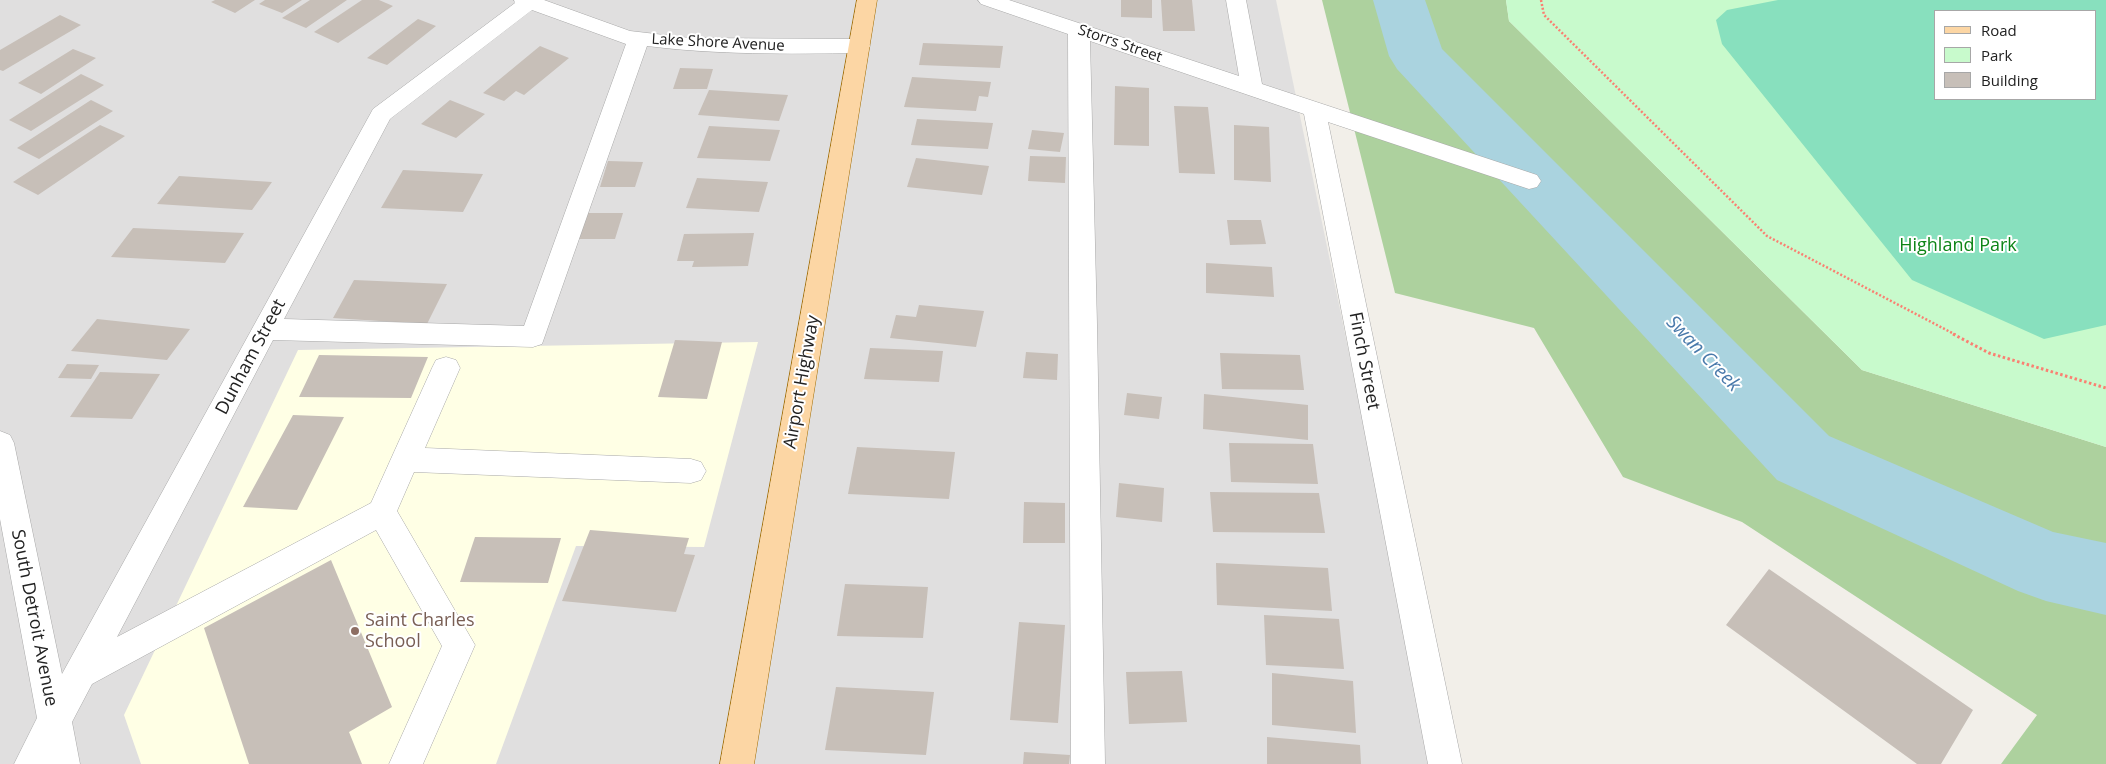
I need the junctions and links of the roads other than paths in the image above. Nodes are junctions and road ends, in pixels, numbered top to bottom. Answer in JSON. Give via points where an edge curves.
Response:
{"nodes":[{"id":1,"x":867,"y":0,"type":"edge"},
{"id":2,"x":988,"y":0,"type":"edge"},
{"id":3,"x":1236,"y":0,"type":"edge"},
{"id":4,"x":527,"y":1,"type":"edge"},
{"id":5,"x":1047,"y":10,"type":"edge"},
{"id":6,"x":1079,"y":31,"type":"junction"},
{"id":7,"x":639,"y":38,"type":"junction"},
{"id":8,"x":859,"y":46,"type":"junction"},
{"id":9,"x":1252,"y":89,"type":"junction"},
{"id":10,"x":1314,"y":109,"type":"junction"},
{"id":11,"x":1528,"y":182,"type":"dead end"},
{"id":12,"x":266,"y":328,"type":"junction"},
{"id":13,"x":446,"y":368,"type":"dead end"},
{"id":14,"x":0,"y":443,"type":"edge"},
{"id":15,"x":405,"y":459,"type":"junction"},
{"id":16,"x":691,"y":472,"type":"dead end"},
{"id":17,"x":382,"y":512,"type":"junction"},
{"id":18,"x":80,"y":673,"type":"junction"},
{"id":19,"x":54,"y":721,"type":"junction"},
{"id":20,"x":31,"y":764,"type":"edge"},
{"id":21,"x":63,"y":764,"type":"edge"},
{"id":22,"x":406,"y":764,"type":"edge"},
{"id":23,"x":737,"y":764,"type":"edge"},
{"id":24,"x":1088,"y":764,"type":"edge"},
{"id":25,"x":1445,"y":764,"type":"edge"}],
"edges":[{"from":1,"to":8,"type":"main road","name":"Airport Highway"},
{"from":2,"to":5,"type":"street","name":"Storrs Street"},
{"from":3,"to":9,"type":"street"},
{"from":4,"to":7,"type":"street","name":"Lake Shore Avenue","via":[[627,37]]},
{"from":4,"to":12,"type":"street","name":"Dunham Street","via":[[381,114]]},
{"from":5,"to":6,"type":"street","name":"Storrs Street"},
{"from":6,"to":9,"type":"street","name":"Storrs Street"},
{"from":6,"to":24,"type":"street"},
{"from":7,"to":8,"type":"street","name":"Lake Shore Avenue","via":[[690,45]]},
{"from":7,"to":12,"type":"street","via":[[533,337]]},
{"from":8,"to":23,"type":"main road","name":"Airport Highway"},
{"from":9,"to":10,"type":"street"},
{"from":10,"to":11,"type":"street"},
{"from":10,"to":25,"type":"street","name":"Finch Street"},
{"from":12,"to":18,"type":"street","name":"Dunham Street"},
{"from":13,"to":15,"type":"street"},
{"from":14,"to":19,"type":"street","name":"South Detroit Avenue"},
{"from":15,"to":16,"type":"street"},
{"from":15,"to":17,"type":"street"},
{"from":17,"to":18,"type":"street"},
{"from":17,"to":22,"type":"street","via":[[459,645]]},
{"from":18,"to":19,"type":"street","name":"Dunham Street"},
{"from":19,"to":20,"type":"street","name":"Dunham Street"},
{"from":19,"to":21,"type":"street","name":"South Detroit Avenue"}]}
